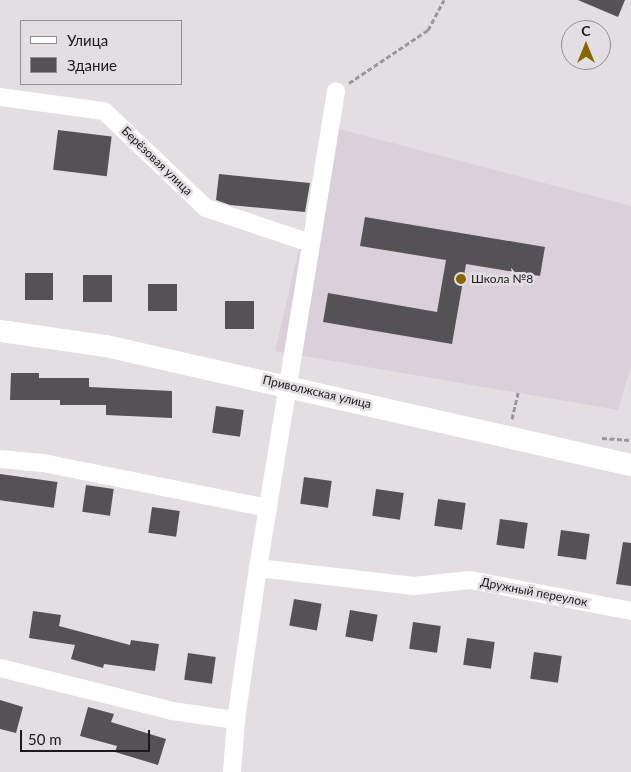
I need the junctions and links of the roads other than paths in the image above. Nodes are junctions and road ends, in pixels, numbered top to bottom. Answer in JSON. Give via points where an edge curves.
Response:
{"nodes":[{"id":1,"x":336,"y":91,"type":"road end"},
{"id":2,"x":0,"y":97,"type":"edge"},
{"id":3,"x":310,"y":243,"type":"junction"},
{"id":4,"x":0,"y":331,"type":"edge"},
{"id":5,"x":287,"y":385,"type":"junction"},
{"id":6,"x":0,"y":459,"type":"edge"},
{"id":7,"x":631,"y":465,"type":"edge"},
{"id":8,"x":268,"y":508,"type":"junction"},
{"id":9,"x":258,"y":568,"type":"junction"},
{"id":10,"x":631,"y":611,"type":"edge"},
{"id":11,"x":0,"y":668,"type":"edge"},
{"id":12,"x":236,"y":720,"type":"junction"},
{"id":13,"x":232,"y":772,"type":"edge"}],
"edges":[{"from":1,"to":3,"type":"street"},
{"from":2,"to":3,"type":"street","name":"Берёзовая улица","via":[[104,111],[206,208]]},
{"from":3,"to":5,"type":"street"},
{"from":4,"to":5,"type":"main road","name":"Приволжская улица","via":[[106,346]]},
{"from":5,"to":7,"type":"main road","name":"Приволжская улица"},
{"from":5,"to":8,"type":"street"},
{"from":6,"to":8,"type":"street","via":[[43,463]]},
{"from":8,"to":9,"type":"street"},
{"from":9,"to":10,"type":"street","name":"Дружный переулок","via":[[414,586],[470,580]]},
{"from":9,"to":12,"type":"street"},
{"from":11,"to":12,"type":"street","via":[[172,711]]},
{"from":12,"to":13,"type":"street"}]}
